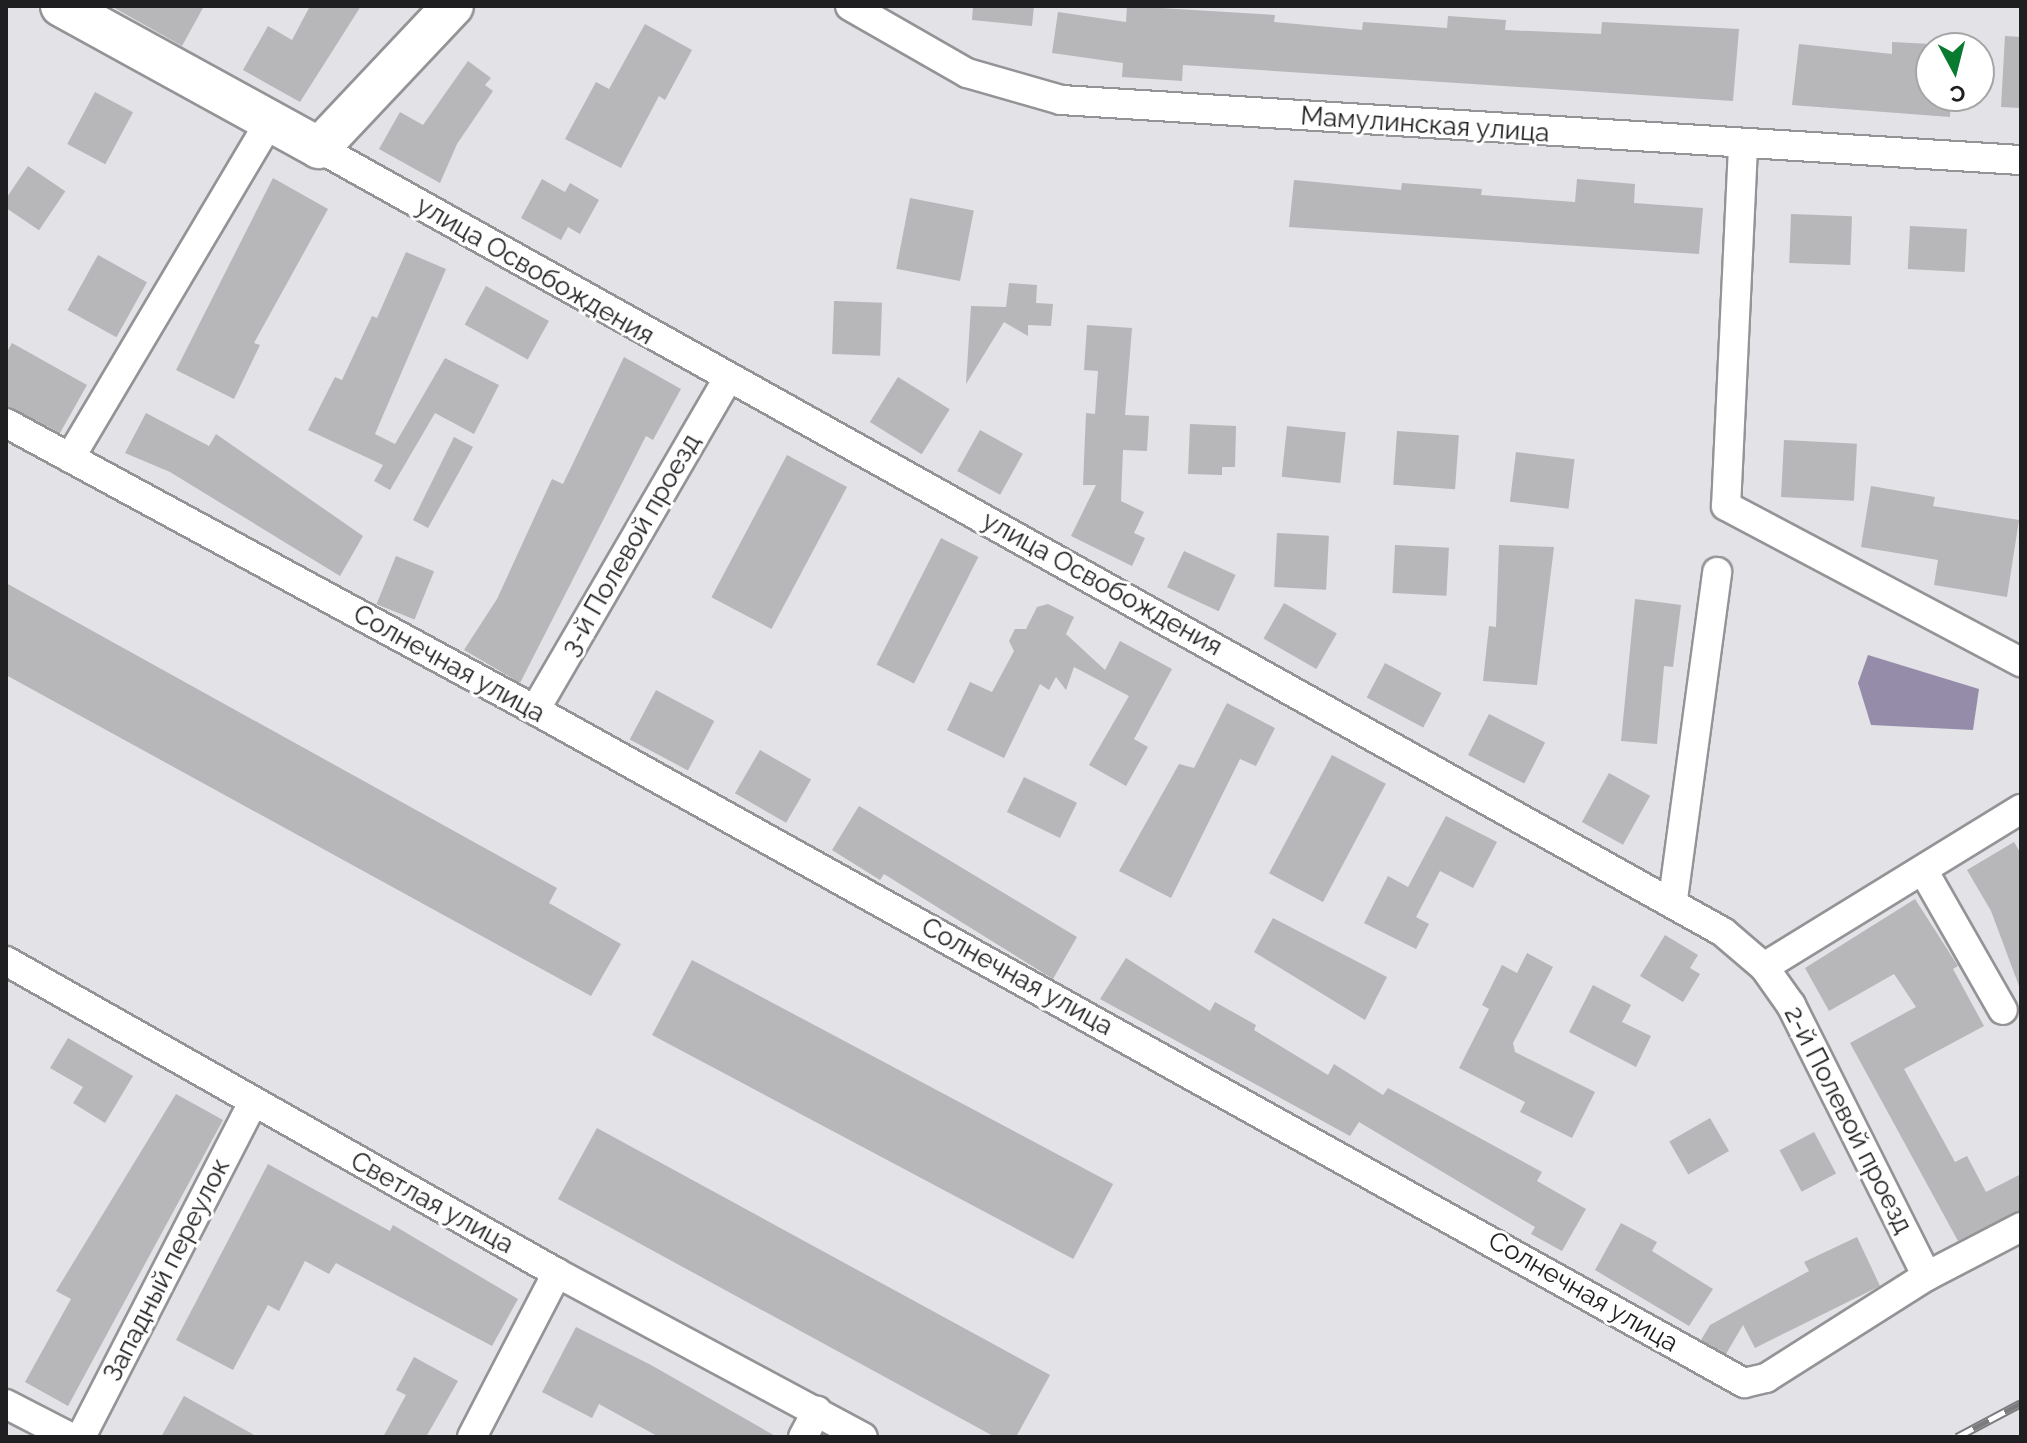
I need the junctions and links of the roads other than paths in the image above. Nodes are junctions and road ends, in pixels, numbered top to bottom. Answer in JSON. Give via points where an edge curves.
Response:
{"nodes":[{"id":1,"x":61,"y":6,"type":"edge"},
{"id":2,"x":453,"y":6,"type":"edge"},
{"id":3,"x":850,"y":6,"type":"edge"},
{"id":4,"x":270,"y":121,"type":"junction"},
{"id":5,"x":1743,"y":147,"type":"junction"},
{"id":6,"x":319,"y":148,"type":"junction"},
{"id":7,"x":2021,"y":160,"type":"edge"},
{"id":8,"x":727,"y":380,"type":"junction"},
{"id":9,"x":6,"y":423,"type":"edge"},
{"id":10,"x":70,"y":458,"type":"junction"},
{"id":11,"x":1717,"y":572,"type":"dead end"},
{"id":12,"x":2021,"y":662,"type":"edge"},
{"id":13,"x":535,"y":710,"type":"junction"},
{"id":14,"x":2021,"y":809,"type":"edge"},
{"id":15,"x":1923,"y":870,"type":"junction"},
{"id":16,"x":1673,"y":899,"type":"junction"},
{"id":17,"x":6,"y":961,"type":"edge"},
{"id":18,"x":1764,"y":967,"type":"junction"},
{"id":19,"x":2003,"y":1010,"type":"dead end"},
{"id":20,"x":253,"y":1103,"type":"junction"},
{"id":21,"x":2021,"y":1227,"type":"edge"},
{"id":22,"x":557,"y":1273,"type":"junction"},
{"id":23,"x":1927,"y":1276,"type":"junction"},
{"id":24,"x":6,"y":1404,"type":"edge"},
{"id":25,"x":817,"y":1411,"type":"junction"},
{"id":26,"x":70,"y":1437,"type":"edge"},
{"id":27,"x":81,"y":1437,"type":"edge"},
{"id":28,"x":472,"y":1437,"type":"edge"},
{"id":29,"x":803,"y":1437,"type":"edge"},
{"id":30,"x":863,"y":1437,"type":"edge"}],
"edges":[{"from":1,"to":4,"type":"street","name":"улица Освобождения"},
{"from":2,"to":6,"type":"street"},
{"from":3,"to":5,"type":"street","name":"Мамулинская улица","via":[[967,73],[1061,100]]},
{"from":4,"to":6,"type":"street","name":"улица Освобождения"},
{"from":4,"to":10,"type":"street"},
{"from":5,"to":7,"type":"street","name":"Мамулинская улица"},
{"from":5,"to":12,"type":"street","via":[[1726,506]]},
{"from":6,"to":8,"type":"street","name":"улица Освобождения"},
{"from":8,"to":13,"type":"street","name":"3-й Полевой проезд"},
{"from":8,"to":16,"type":"street","name":"улица Освобождения"},
{"from":9,"to":10,"type":"street","name":"Солнечная улица"},
{"from":10,"to":13,"type":"street","name":"Солнечная улица"},
{"from":11,"to":16,"type":"street"},
{"from":13,"to":23,"type":"street","name":"Солнечная улица","via":[[1744,1383],[1766,1378]]},
{"from":14,"to":15,"type":"street"},
{"from":15,"to":18,"type":"street"},
{"from":15,"to":19,"type":"street"},
{"from":16,"to":18,"type":"street","name":"улица Освобождения"},
{"from":17,"to":20,"type":"street","name":"Светлая улица"},
{"from":18,"to":23,"type":"street","name":"2-й Полевой проезд","via":[[1791,1005]]},
{"from":20,"to":22,"type":"street","name":"Светлая улица"},
{"from":20,"to":27,"type":"street","name":"Западный переулок"},
{"from":21,"to":23,"type":"street","name":"Солнечная улица"},
{"from":22,"to":25,"type":"street","name":"Светлая улица"},
{"from":22,"to":28,"type":"street"},
{"from":24,"to":26,"type":"street"},
{"from":25,"to":29,"type":"street"},
{"from":25,"to":30,"type":"street","name":"Светлая улица"}]}
